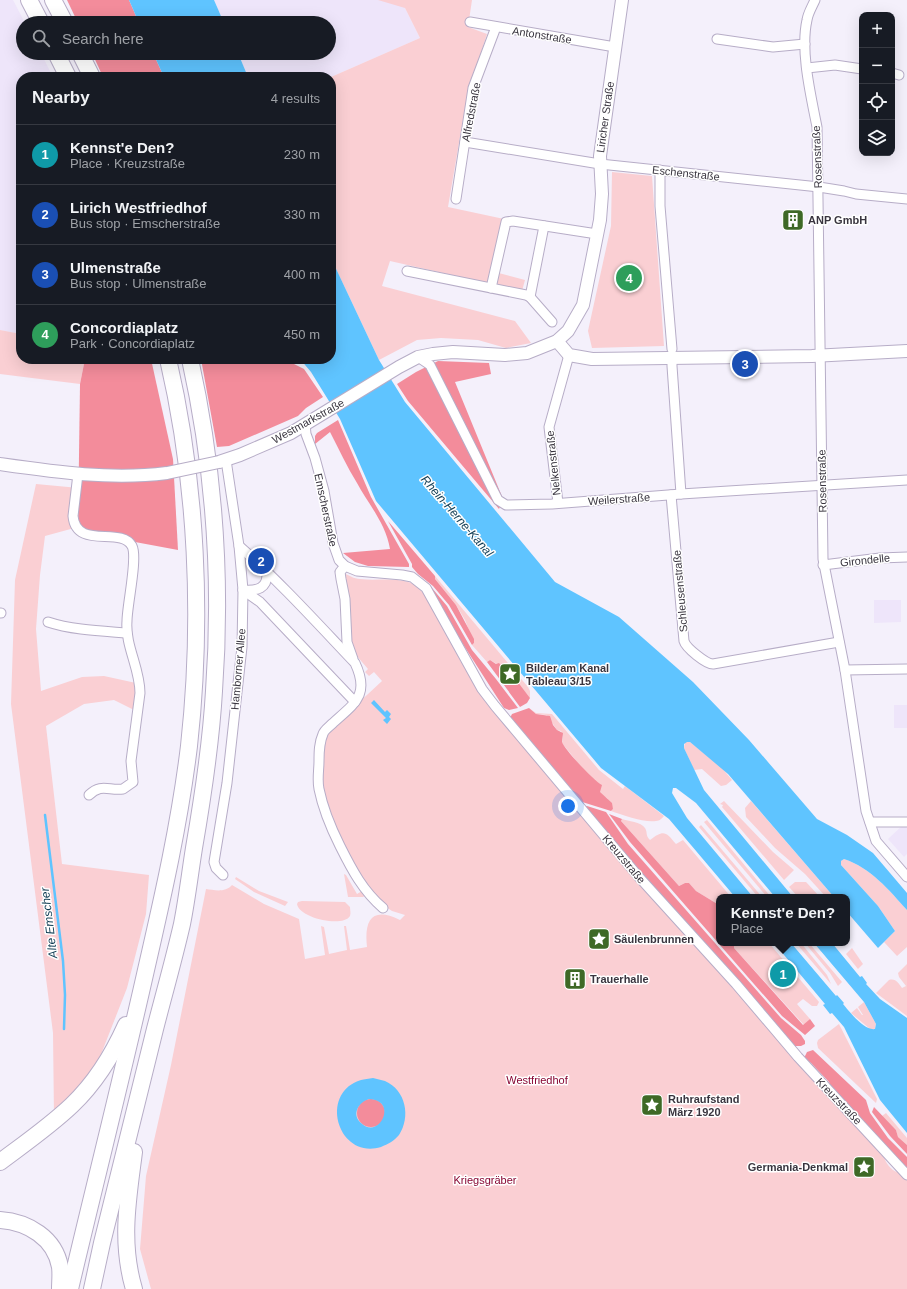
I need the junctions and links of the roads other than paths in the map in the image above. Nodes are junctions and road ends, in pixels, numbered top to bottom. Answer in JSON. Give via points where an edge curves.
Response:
{"nodes":[{"id":1,"x":29,"y":0,"type":"edge"},
{"id":2,"x":53,"y":0,"type":"edge"},
{"id":3,"x":622,"y":0,"type":"edge"},
{"id":4,"x":815,"y":0,"type":"edge"},
{"id":5,"x":37,"y":16,"type":"edge"},
{"id":6,"x":61,"y":16,"type":"edge"},
{"id":7,"x":470,"y":22,"type":"dead end"},
{"id":8,"x":496,"y":27,"type":"junction"},
{"id":9,"x":718,"y":39,"type":"dead end"},
{"id":10,"x":805,"y":44,"type":"junction"},
{"id":11,"x":615,"y":47,"type":"junction"},
{"id":12,"x":60,"y":60,"type":"edge"},
{"id":13,"x":84,"y":60,"type":"edge"},
{"id":14,"x":807,"y":68,"type":"junction"},
{"id":15,"x":859,"y":69,"type":"edge"},
{"id":16,"x":66,"y":72,"type":"edge"},
{"id":17,"x":90,"y":72,"type":"edge"},
{"id":18,"x":465,"y":142,"type":"junction"},
{"id":19,"x":600,"y":164,"type":"junction"},
{"id":20,"x":660,"y":170,"type":"junction"},
{"id":21,"x":818,"y":187,"type":"junction"},
{"id":22,"x":456,"y":199,"type":"dead end"},
{"id":23,"x":907,"y":199,"type":"edge"},
{"id":24,"x":544,"y":226,"type":"junction"},
{"id":25,"x":597,"y":234,"type":"junction"},
{"id":26,"x":408,"y":271,"type":"dead end"},
{"id":27,"x":491,"y":288,"type":"junction"},
{"id":28,"x":530,"y":296,"type":"junction"},
{"id":29,"x":552,"y":322,"type":"dead end"},
{"id":30,"x":557,"y":342,"type":"junction"},
{"id":31,"x":907,"y":351,"type":"edge"},
{"id":32,"x":672,"y":354,"type":"junction"},
{"id":33,"x":569,"y":355,"type":"junction"},
{"id":34,"x":820,"y":355,"type":"junction"},
{"id":35,"x":418,"y":357,"type":"junction"},
{"id":36,"x":169,"y":364,"type":"edge"},
{"id":37,"x":191,"y":364,"type":"edge"},
{"id":38,"x":305,"y":424,"type":"junction"},
{"id":39,"x":223,"y":461,"type":"junction"},
{"id":40,"x":0,"y":464,"type":"edge"},
{"id":41,"x":78,"y":474,"type":"junction"},
{"id":42,"x":907,"y":480,"type":"edge"},
{"id":43,"x":822,"y":484,"type":"junction"},
{"id":44,"x":681,"y":494,"type":"junction"},
{"id":45,"x":671,"y":495,"type":"junction"},
{"id":46,"x":558,"y":503,"type":"junction"},
{"id":47,"x":239,"y":546,"type":"junction"},
{"id":48,"x":907,"y":557,"type":"edge"},
{"id":49,"x":823,"y":565,"type":"junction"},
{"id":50,"x":345,"y":566,"type":"junction"},
{"id":51,"x":267,"y":572,"type":"junction"},
{"id":52,"x":243,"y":590,"type":"junction"},
{"id":53,"x":48,"y":622,"type":"dead end"},
{"id":54,"x":127,"y":633,"type":"junction"},
{"id":55,"x":839,"y":642,"type":"junction"},
{"id":56,"x":355,"y":664,"type":"junction"},
{"id":57,"x":845,"y":670,"type":"junction"},
{"id":58,"x":907,"y":670,"type":"edge"},
{"id":59,"x":355,"y":702,"type":"junction"},
{"id":60,"x":89,"y":795,"type":"dead end"},
{"id":61,"x":870,"y":822,"type":"junction"},
{"id":62,"x":907,"y":822,"type":"edge"},
{"id":63,"x":223,"y":875,"type":"dead end"},
{"id":64,"x":907,"y":877,"type":"edge"},
{"id":65,"x":383,"y":908,"type":"dead end"},
{"id":66,"x":141,"y":993,"type":"junction"},
{"id":67,"x":143,"y":1078,"type":"junction"},
{"id":68,"x":0,"y":1162,"type":"edge"},
{"id":69,"x":907,"y":1175,"type":"edge"},
{"id":70,"x":0,"y":1220,"type":"edge"},
{"id":71,"x":60,"y":1289,"type":"edge"},
{"id":72,"x":70,"y":1289,"type":"edge"},
{"id":73,"x":92,"y":1289,"type":"edge"},
{"id":74,"x":134,"y":1289,"type":"edge"}],
"edges":[{"from":1,"to":5,"type":"highway"},
{"from":2,"to":6,"type":"highway"},
{"from":3,"to":11,"type":"street","name":"Liricher Straße"},
{"from":4,"to":10,"type":"street","name":"Rosenstraße","via":[[806,21]]},
{"from":7,"to":8,"type":"street","name":"Antonstraße"},
{"from":8,"to":11,"type":"street","name":"Antonstraße"},
{"from":8,"to":18,"type":"street","name":"Alfredstraße","via":[[473,88]]},
{"from":9,"to":10,"type":"street","via":[[772,47]]},
{"from":10,"to":14,"type":"street","name":"Rosenstraße"},
{"from":11,"to":19,"type":"street","name":"Liricher Straße"},
{"from":12,"to":16,"type":"highway"},
{"from":13,"to":17,"type":"highway"},
{"from":14,"to":15,"type":"street","via":[[835,65]]},
{"from":14,"to":21,"type":"street","name":"Rosenstraße","via":[[817,127]]},
{"from":18,"to":19,"type":"street","name":"Eschenstraße"},
{"from":18,"to":22,"type":"street","name":"Alfredstraße"},
{"from":19,"to":20,"type":"street","name":"Eschenstraße"},
{"from":19,"to":25,"type":"street","name":"Liricher Straße","via":[[602,194]]},
{"from":20,"to":21,"type":"street","name":"Eschenstraße"},
{"from":20,"to":32,"type":"street","via":[[660,206]]},
{"from":21,"to":23,"type":"street","name":"Eschenstraße"},
{"from":21,"to":34,"type":"street","name":"Rosenstraße"},
{"from":24,"to":25,"type":"street"},
{"from":24,"to":27,"type":"street","via":[[513,221],[505,224]]},
{"from":24,"to":28,"type":"street"},
{"from":25,"to":30,"type":"street","name":"Liricher Straße","via":[[583,305],[568,331]]},
{"from":26,"to":27,"type":"street"},
{"from":27,"to":28,"type":"street"},
{"from":28,"to":29,"type":"street"},
{"from":30,"to":33,"type":"street"},
{"from":30,"to":35,"type":"street","name":"Westmarkstraße","via":[[535,351],[515,355],[453,352]]},
{"from":31,"to":34,"type":"street"},
{"from":32,"to":33,"type":"street","via":[[592,359]]},
{"from":32,"to":34,"type":"street"},
{"from":32,"to":44,"type":"street"},
{"from":33,"to":46,"type":"street","name":"Nelkenstraße","via":[[549,427]]},
{"from":34,"to":43,"type":"street","name":"Rosenstraße"},
{"from":35,"to":38,"type":"street","name":"Westmarkstraße"},
{"from":35,"to":46,"type":"street","name":"Weilerstraße","via":[[430,364],[500,503],[506,506]]},
{"from":36,"to":66,"type":"highway","via":[[191,500],[196,625],[188,746],[180,802]]},
{"from":37,"to":67,"type":"highway","via":[[212,499],[216,557],[215,690],[201,807],[182,923]]},
{"from":38,"to":39,"type":"street","name":"Westmarkstraße","via":[[291,433]]},
{"from":38,"to":50,"type":"street","name":"Emscherstraße","via":[[324,491],[334,550]]},
{"from":39,"to":41,"type":"street","name":"Westmarkstraße","bridge":true,"via":[[162,474]]},
{"from":39,"to":47,"type":"street","name":"Hamborner Allee"},
{"from":40,"to":41,"type":"street","name":"Westmarkstraße"},
{"from":41,"to":54,"type":"street","via":[[73,516],[77,529],[90,535],[125,540],[130,543],[133,550]]},
{"from":42,"to":43,"type":"street","name":"Weilerstraße"},
{"from":43,"to":44,"type":"street","name":"Weilerstraße"},
{"from":43,"to":49,"type":"street","name":"Rosenstraße"},
{"from":44,"to":45,"type":"street","name":"Weilerstraße"},
{"from":45,"to":46,"type":"street","name":"Weilerstraße"},
{"from":45,"to":55,"type":"street","name":"Schleusenstraße","via":[[686,646],[707,663],[713,664]]},
{"from":47,"to":51,"type":"street"},
{"from":47,"to":52,"type":"street","name":"Hamborner Allee"},
{"from":48,"to":49,"type":"street","name":"Girondelle"},
{"from":49,"to":55,"type":"street","name":"Rosenstraße"},
{"from":50,"to":56,"type":"street","via":[[340,572],[345,599],[347,642]]},
{"from":50,"to":69,"type":"street","name":"Kreuzstraße","via":[[365,573],[412,577],[426,588],[482,689],[495,706],[638,876],[798,1057]]},
{"from":51,"to":52,"type":"street","via":[[266,582],[262,587]]},
{"from":51,"to":56,"type":"street"},
{"from":52,"to":59,"type":"street","via":[[260,602]]},
{"from":52,"to":63,"type":"street","name":"Hamborner Allee","via":[[242,647],[227,783],[214,862]]},
{"from":53,"to":54,"type":"street"},
{"from":54,"to":60,"type":"street","via":[[140,684],[131,761],[133,782],[123,789],[101,788]]},
{"from":55,"to":57,"type":"street","name":"Rosenstraße"},
{"from":56,"to":59,"type":"street","via":[[362,686]]},
{"from":57,"to":58,"type":"street"},
{"from":57,"to":61,"type":"street","name":"Rosenstraße","via":[[866,811]]},
{"from":59,"to":65,"type":"street","via":[[323,734],[319,749],[319,788],[329,822],[353,872],[362,886]]},
{"from":61,"to":62,"type":"street"},
{"from":61,"to":64,"type":"street","name":"Rosenstraße","via":[[876,841]]},
{"from":66,"to":68,"type":"highway","via":[[117,1045],[88,1087],[55,1121]]},
{"from":66,"to":72,"type":"highway"},
{"from":67,"to":73,"type":"highway"},
{"from":67,"to":74,"type":"highway","via":[[125,1223],[129,1271]]},
{"from":70,"to":71,"type":"highway","via":[[33,1229],[46,1240],[58,1258]]}]}
